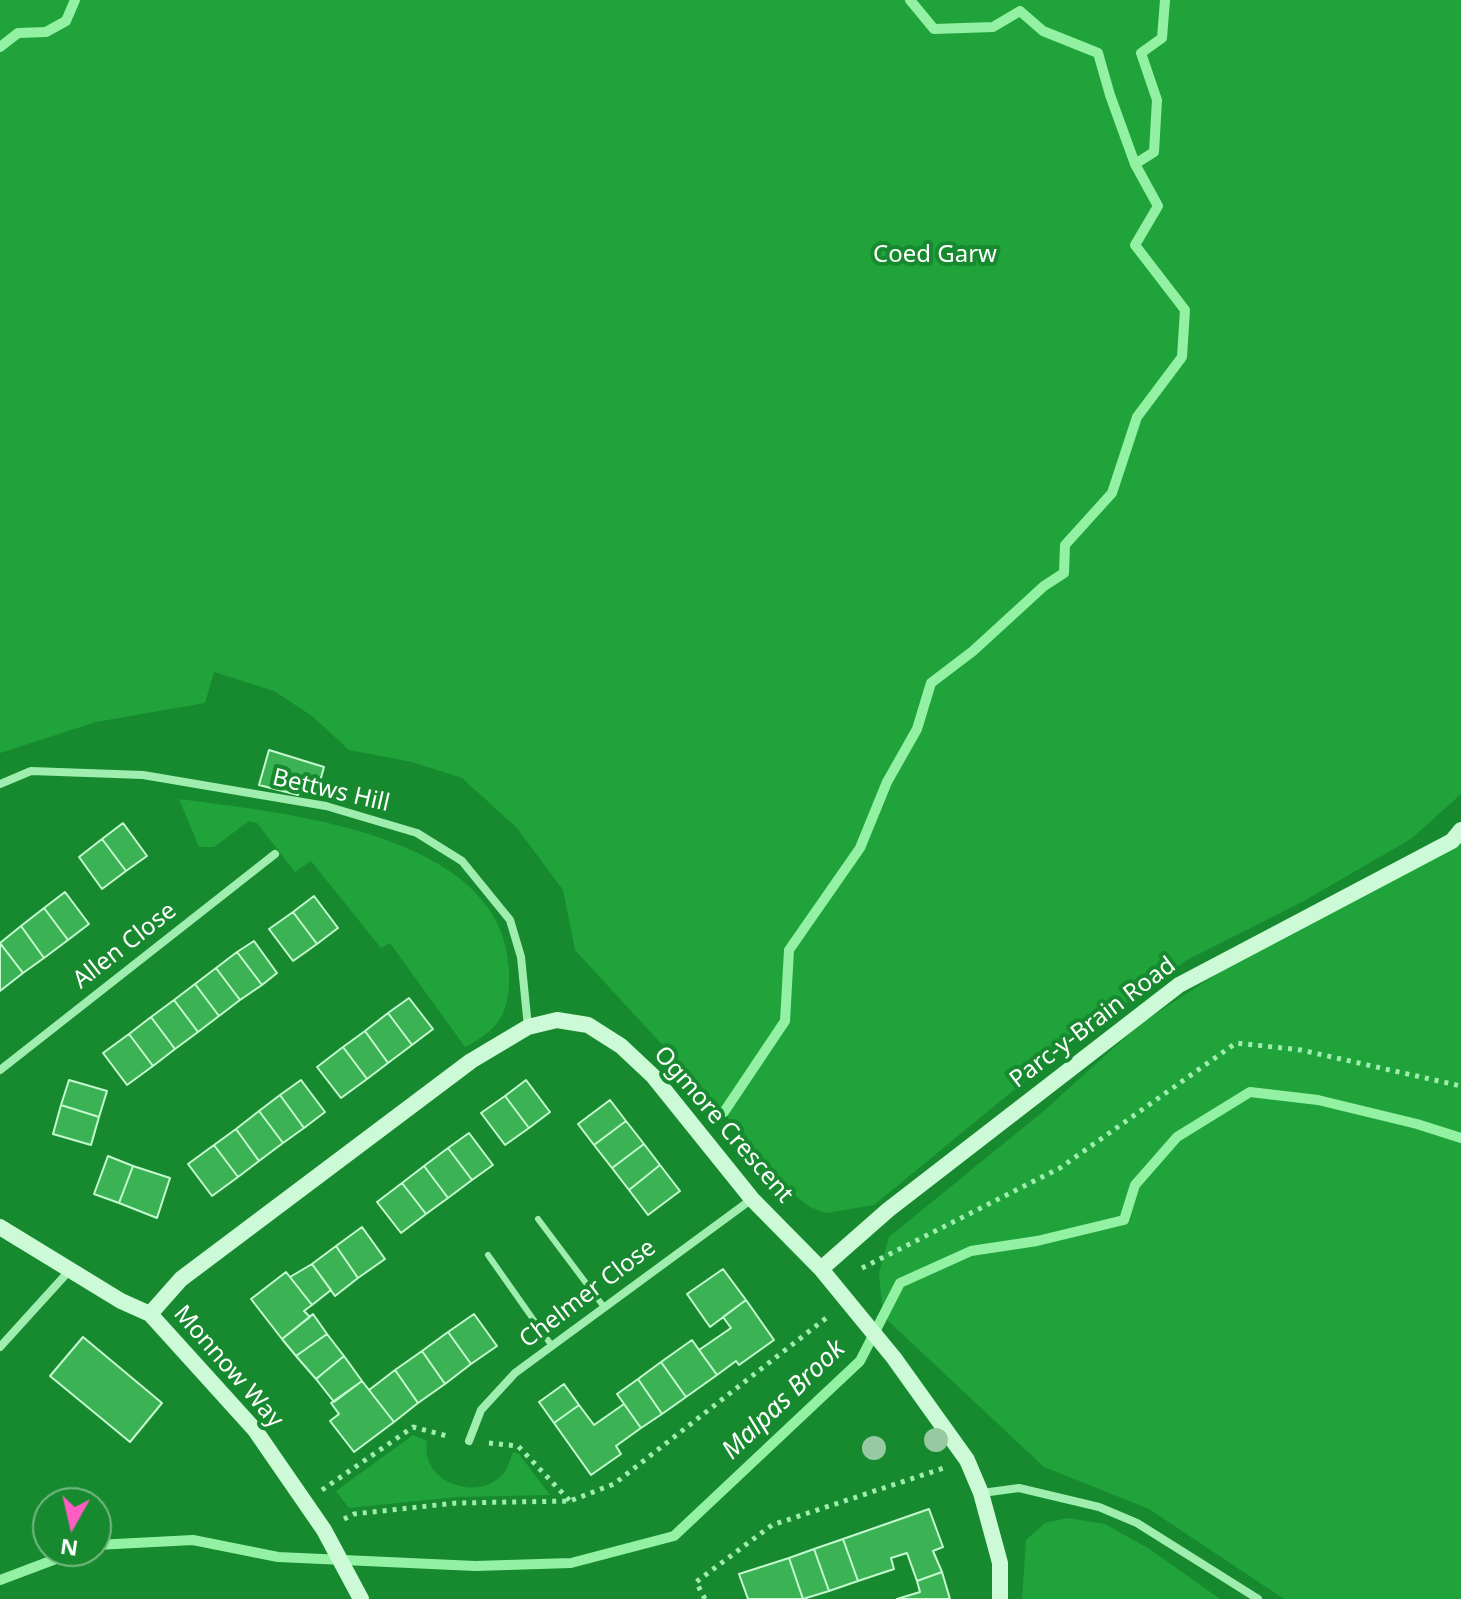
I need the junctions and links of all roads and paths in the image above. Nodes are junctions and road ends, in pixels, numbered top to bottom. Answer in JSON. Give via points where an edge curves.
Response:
{"nodes":[{"id":1,"x":0,"y":784,"type":"edge"},
{"id":2,"x":1461,"y":830,"type":"edge"},
{"id":3,"x":275,"y":854,"type":"dead end"},
{"id":4,"x":528,"y":1027,"type":"junction"},
{"id":5,"x":0,"y":1070,"type":"edge"},
{"id":6,"x":1461,"y":1086,"type":"edge"},
{"id":7,"x":752,"y":1199,"type":"junction"},
{"id":8,"x":538,"y":1219,"type":"dead end"},
{"id":9,"x":0,"y":1227,"type":"edge"},
{"id":10,"x":488,"y":1255,"type":"dead end"},
{"id":11,"x":821,"y":1269,"type":"junction"},
{"id":12,"x":69,"y":1271,"type":"junction"},
{"id":13,"x":832,"y":1283,"type":"junction"},
{"id":14,"x":847,"y":1302,"type":"junction"},
{"id":15,"x":604,"y":1307,"type":"junction"},
{"id":16,"x":150,"y":1314,"type":"junction"},
{"id":17,"x":552,"y":1346,"type":"junction"},
{"id":18,"x":0,"y":1347,"type":"edge"},
{"id":19,"x":469,"y":1441,"type":"junction"},
{"id":20,"x":967,"y":1460,"type":"junction"},
{"id":21,"x":981,"y":1493,"type":"junction"},
{"id":22,"x":570,"y":1501,"type":"junction"},
{"id":23,"x":305,"y":1502,"type":"junction"},
{"id":24,"x":324,"y":1530,"type":"junction"},
{"id":25,"x":359,"y":1594,"type":"edge"},
{"id":26,"x":705,"y":1599,"type":"edge"},
{"id":27,"x":1000,"y":1599,"type":"edge"},
{"id":28,"x":1258,"y":1599,"type":"edge"}],
"edges":[{"from":1,"to":4,"type":"street","name":"Bettws Hill","via":[[31,771],[143,775],[326,806],[417,833],[462,861],[510,920],[521,957]]},
{"from":2,"to":11,"type":"street","name":"Parc-y-Brain Road","via":[[1452,841],[1179,985],[888,1210]]},
{"from":3,"to":5,"type":"street","name":"Allen Close"},
{"from":4,"to":7,"type":"street","name":"Ogmore Crescent","via":[[557,1020],[588,1025],[621,1046],[653,1076]]},
{"from":4,"to":16,"type":"street","name":"Ogmore Crescent","via":[[471,1061],[181,1279]]},
{"from":6,"to":13,"type":"path","via":[[1301,1050],[1236,1043],[1060,1168]]},
{"from":7,"to":11,"type":"street","name":"Ogmore Crescent"},
{"from":7,"to":15,"type":"street","name":"Chelmer Close"},
{"from":8,"to":15,"type":"lane"},
{"from":9,"to":12,"type":"street","name":"Monnow Way"},
{"from":10,"to":17,"type":"lane"},
{"from":11,"to":13,"type":"street","name":"Ogmore Crescent"},
{"from":12,"to":16,"type":"street","name":"Monnow Way"},
{"from":12,"to":18,"type":"street"},
{"from":13,"to":14,"type":"street","name":"Ogmore Crescent"},
{"from":14,"to":20,"type":"street","name":"Ogmore Crescent"},
{"from":14,"to":22,"type":"path","via":[[614,1484]]},
{"from":15,"to":17,"type":"street","name":"Chelmer Close"},
{"from":16,"to":23,"type":"street","name":"Monnow Way","via":[[255,1430]]},
{"from":17,"to":19,"type":"street","name":"Chelmer Close","via":[[515,1373],[481,1410]]},
{"from":19,"to":22,"type":"path","via":[[518,1446]]},
{"from":19,"to":23,"type":"path","via":[[413,1427]]},
{"from":20,"to":21,"type":"street","name":"Ogmore Crescent"},
{"from":20,"to":26,"type":"path","via":[[772,1525],[696,1582]]},
{"from":21,"to":27,"type":"street","name":"Ogmore Crescent","via":[[1000,1563]]},
{"from":21,"to":28,"type":"street","via":[[1019,1488],[1099,1507],[1137,1523]]},
{"from":22,"to":24,"type":"path","via":[[456,1503],[354,1514]]},
{"from":23,"to":24,"type":"street","name":"Monnow Way"},
{"from":24,"to":25,"type":"street","name":"Monnow Way"}]}
